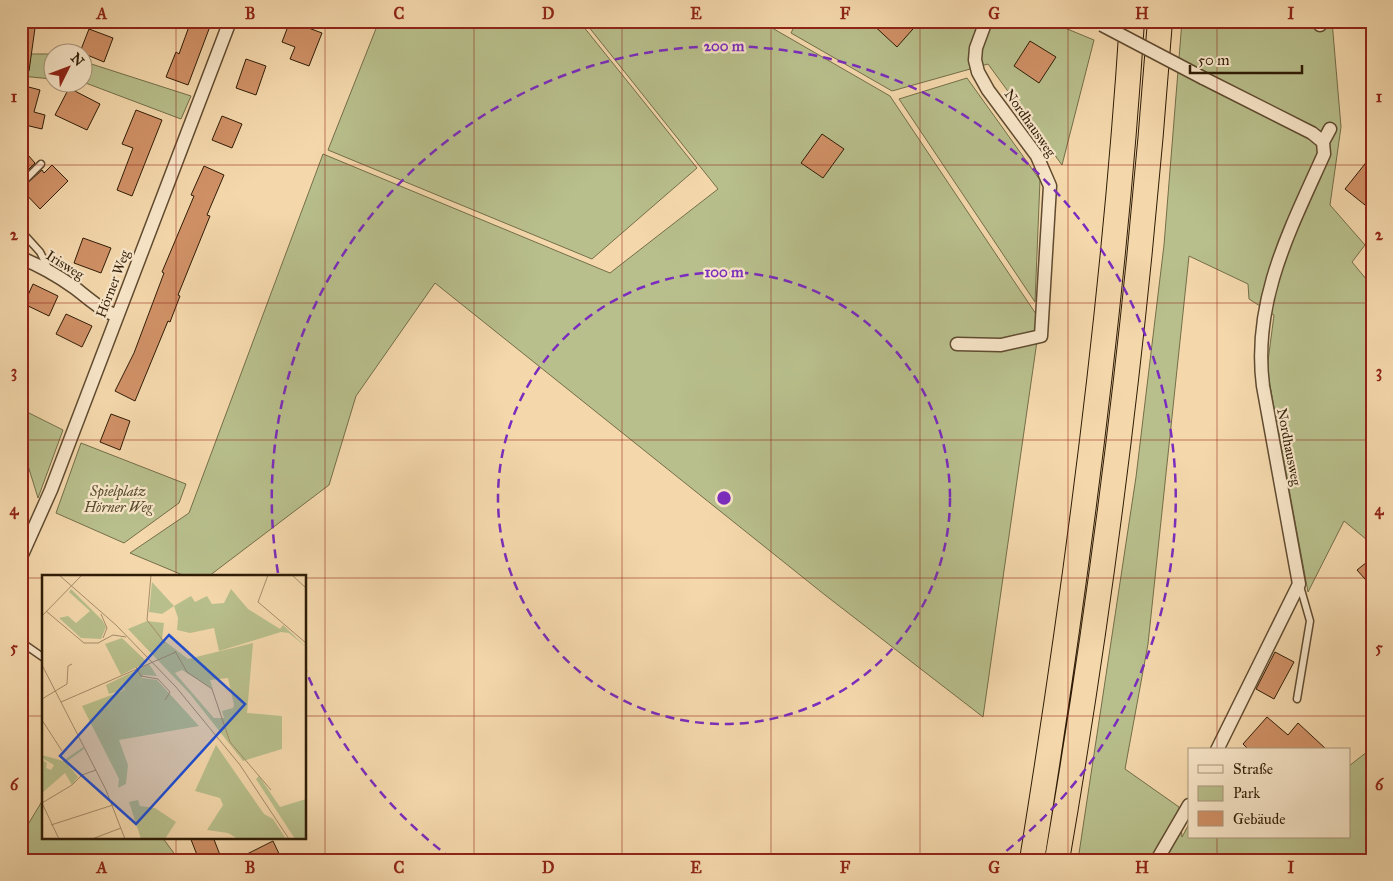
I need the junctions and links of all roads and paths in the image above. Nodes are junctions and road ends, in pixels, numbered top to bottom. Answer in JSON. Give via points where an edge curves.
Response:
{"nodes":[{"id":1,"x":230,"y":21,"type":"edge"},
{"id":2,"x":986,"y":21,"type":"edge"},
{"id":3,"x":1132,"y":21,"type":"edge"},
{"id":4,"x":1160,"y":21,"type":"edge"},
{"id":5,"x":1098,"y":23,"type":"edge"},
{"id":6,"x":1330,"y":129,"type":"dead end"},
{"id":7,"x":1323,"y":142,"type":"junction"},
{"id":8,"x":41,"y":164,"type":"dead end"},
{"id":9,"x":21,"y":184,"type":"edge"},
{"id":10,"x":21,"y":231,"type":"edge"},
{"id":11,"x":21,"y":258,"type":"edge"},
{"id":12,"x":50,"y":271,"type":"junction"},
{"id":13,"x":117,"y":316,"type":"junction"},
{"id":14,"x":957,"y":344,"type":"dead end"},
{"id":15,"x":21,"y":557,"type":"edge"},
{"id":16,"x":1299,"y":584,"type":"junction"},
{"id":17,"x":21,"y":642,"type":"edge"},
{"id":18,"x":42,"y":657,"type":"edge"},
{"id":19,"x":1296,"y":699,"type":"dead end"},
{"id":20,"x":1218,"y":748,"type":"edge"},
{"id":21,"x":1188,"y":807,"type":"edge"},
{"id":22,"x":1032,"y":860,"type":"edge"},
{"id":23,"x":1057,"y":860,"type":"edge"},
{"id":24,"x":1157,"y":860,"type":"edge"}],
"edges":[{"from":1,"to":13,"type":"street","name":"Hörner Weg"},
{"from":2,"to":14,"type":"street","name":"Nordhausweg","via":[[976,48],[978,72],[1037,156],[1050,186],[1041,336],[1001,345]]},
{"from":3,"to":22,"type":"highway","via":[[1105,343],[1062,676]]},
{"from":4,"to":23,"type":"highway","via":[[1130,349],[1084,702]]},
{"from":5,"to":7,"type":"street","bridge":true,"via":[[1312,133]]},
{"from":6,"to":7,"type":"street","name":"Nordhausweg"},
{"from":7,"to":16,"type":"street","name":"Nordhausweg","via":[[1324,154],[1282,250],[1261,329],[1263,386]]},
{"from":8,"to":9,"type":"lane"},
{"from":10,"to":12,"type":"lane","via":[[40,252]]},
{"from":11,"to":12,"type":"street","name":"Irisweg"},
{"from":12,"to":13,"type":"street","name":"Irisweg","via":[[104,311]]},
{"from":13,"to":15,"type":"street","name":"Hörner Weg","via":[[51,490]]},
{"from":16,"to":19,"type":"lane","via":[[1310,621]]},
{"from":16,"to":20,"type":"street"},
{"from":17,"to":18,"type":"lane"},
{"from":21,"to":24,"type":"street"}]}
